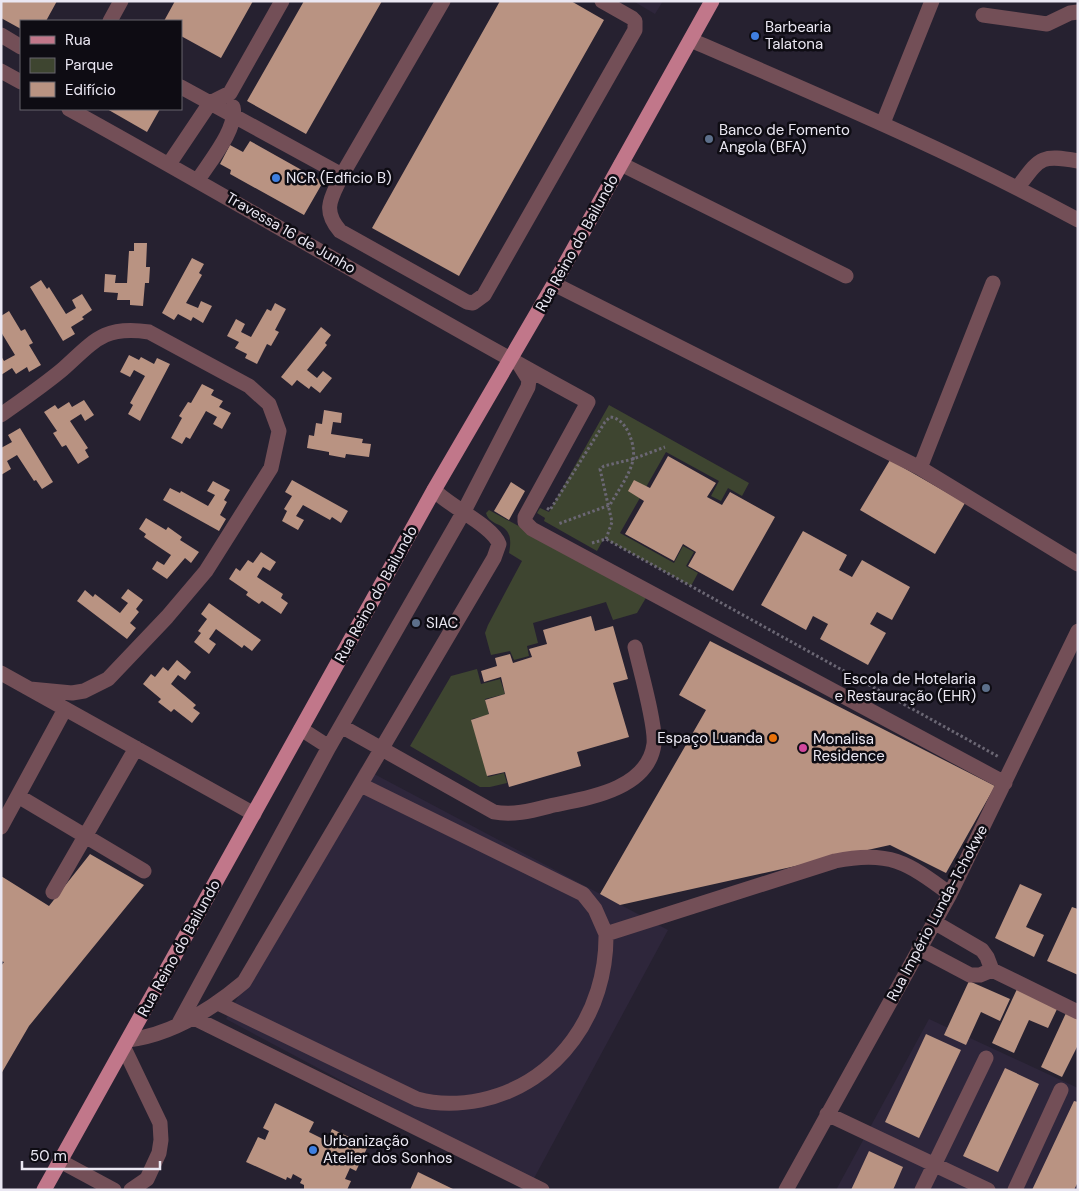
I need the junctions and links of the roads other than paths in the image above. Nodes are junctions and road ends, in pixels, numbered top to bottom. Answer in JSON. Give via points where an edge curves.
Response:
{"nodes":[{"id":1,"x":121,"y":1,"type":"edge"},
{"id":2,"x":282,"y":1,"type":"edge"},
{"id":3,"x":443,"y":1,"type":"edge"},
{"id":4,"x":602,"y":1,"type":"edge"},
{"id":5,"x":712,"y":1,"type":"edge"},
{"id":6,"x":932,"y":1,"type":"edge"},
{"id":7,"x":1078,"y":12,"type":"edge"},
{"id":8,"x":982,"y":15,"type":"dead end"},
{"id":9,"x":111,"y":20,"type":"edge"},
{"id":10,"x":1,"y":36,"type":"edge"},
{"id":11,"x":691,"y":40,"type":"junction"},
{"id":12,"x":20,"y":46,"type":"edge"},
{"id":13,"x":1,"y":71,"type":"edge"},
{"id":14,"x":20,"y":81,"type":"edge"},
{"id":15,"x":182,"y":88,"type":"edge"},
{"id":16,"x":230,"y":94,"type":"junction"},
{"id":17,"x":210,"y":102,"type":"junction"},
{"id":18,"x":72,"y":110,"type":"edge"},
{"id":19,"x":235,"y":116,"type":"junction"},
{"id":20,"x":883,"y":124,"type":"junction"},
{"id":21,"x":1078,"y":161,"type":"edge"},
{"id":22,"x":169,"y":164,"type":"junction"},
{"id":23,"x":621,"y":164,"type":"junction"},
{"id":24,"x":342,"y":175,"type":"junction"},
{"id":25,"x":198,"y":180,"type":"junction"},
{"id":26,"x":1018,"y":187,"type":"junction"},
{"id":27,"x":1078,"y":220,"type":"edge"},
{"id":28,"x":846,"y":276,"type":"dead end"},
{"id":29,"x":993,"y":283,"type":"dead end"},
{"id":30,"x":554,"y":284,"type":"junction"},
{"id":31,"x":515,"y":362,"type":"junction"},
{"id":32,"x":1,"y":415,"type":"edge"},
{"id":33,"x":920,"y":468,"type":"junction"},
{"id":34,"x":434,"y":490,"type":"junction"},
{"id":35,"x":463,"y":513,"type":"junction"},
{"id":36,"x":1078,"y":564,"type":"edge"},
{"id":37,"x":1078,"y":631,"type":"edge"},
{"id":38,"x":635,"y":647,"type":"dead end"},
{"id":39,"x":1,"y":673,"type":"edge"},
{"id":40,"x":30,"y":689,"type":"junction"},
{"id":41,"x":65,"y":709,"type":"junction"},
{"id":42,"x":340,"y":726,"type":"junction"},
{"id":43,"x":301,"y":729,"type":"junction"},
{"id":44,"x":329,"y":747,"type":"junction"},
{"id":45,"x":136,"y":748,"type":"junction"},
{"id":46,"x":382,"y":748,"type":"junction"},
{"id":47,"x":1005,"y":783,"type":"junction"},
{"id":48,"x":361,"y":785,"type":"junction"},
{"id":49,"x":18,"y":796,"type":"junction"},
{"id":50,"x":254,"y":814,"type":"junction"},
{"id":51,"x":1,"y":827,"type":"edge"},
{"id":52,"x":86,"y":836,"type":"junction"},
{"id":53,"x":144,"y":871,"type":"dead end"},
{"id":54,"x":53,"y":892,"type":"dead end"},
{"id":55,"x":950,"y":894,"type":"junction"},
{"id":56,"x":934,"y":922,"type":"junction"},
{"id":57,"x":606,"y":934,"type":"junction"},
{"id":58,"x":919,"y":948,"type":"junction"},
{"id":59,"x":992,"y":970,"type":"junction"},
{"id":60,"x":218,"y":1003,"type":"junction"},
{"id":61,"x":1078,"y":1012,"type":"edge"},
{"id":62,"x":192,"y":1017,"type":"junction"},
{"id":63,"x":178,"y":1025,"type":"junction"},
{"id":64,"x":126,"y":1044,"type":"junction"},
{"id":65,"x":986,"y":1058,"type":"dead end"},
{"id":66,"x":1061,"y":1090,"type":"dead end"},
{"id":67,"x":827,"y":1114,"type":"junction"},
{"id":68,"x":60,"y":1161,"type":"junction"},
{"id":69,"x":934,"y":1165,"type":"junction"},
{"id":70,"x":44,"y":1190,"type":"edge"},
{"id":71,"x":114,"y":1190,"type":"edge"},
{"id":72,"x":130,"y":1190,"type":"edge"},
{"id":73,"x":542,"y":1190,"type":"edge"},
{"id":74,"x":786,"y":1190,"type":"edge"},
{"id":75,"x":922,"y":1190,"type":"edge"},
{"id":76,"x":988,"y":1190,"type":"edge"},
{"id":77,"x":1015,"y":1190,"type":"edge"}],
"edges":[{"from":1,"to":9,"type":"street"},
{"from":2,"to":16,"type":"street"},
{"from":3,"to":24,"type":"street"},
{"from":4,"to":24,"type":"street","via":[[632,18],[635,30],[478,301],[467,302],[340,231],[334,224],[328,204]]},
{"from":5,"to":11,"type":"main road","name":"Rua Reino do Bailundo"},
{"from":6,"to":20,"type":"street"},
{"from":7,"to":8,"type":"street","via":[[1047,24]]},
{"from":10,"to":12,"type":"street"},
{"from":11,"to":20,"type":"street"},
{"from":11,"to":23,"type":"main road","name":"Rua Reino do Bailundo"},
{"from":13,"to":14,"type":"street"},
{"from":15,"to":17,"type":"street"},
{"from":16,"to":17,"type":"street"},
{"from":16,"to":19,"type":"street"},
{"from":17,"to":19,"type":"street"},
{"from":17,"to":22,"type":"street"},
{"from":18,"to":22,"type":"street","name":"Travessa 16 de Junho"},
{"from":19,"to":24,"type":"street"},
{"from":19,"to":25,"type":"street"},
{"from":20,"to":26,"type":"street"},
{"from":21,"to":26,"type":"street","via":[[1056,157],[1043,159],[1034,165]]},
{"from":22,"to":25,"type":"street","name":"Travessa 16 de Junho"},
{"from":23,"to":28,"type":"street"},
{"from":23,"to":30,"type":"main road","name":"Rua Reino do Bailundo"},
{"from":25,"to":31,"type":"street","name":"Travessa 16 de Junho"},
{"from":26,"to":27,"type":"street"},
{"from":29,"to":33,"type":"street"},
{"from":30,"to":31,"type":"main road","name":"Rua Reino do Bailundo","via":[[519,345]]},
{"from":30,"to":33,"type":"street"},
{"from":31,"to":34,"type":"main road","name":"Rua Reino do Bailundo"},
{"from":31,"to":35,"type":"street","via":[[529,380],[528,387]]},
{"from":31,"to":47,"type":"street","name":"Travessa 16 de Junho","via":[[588,402],[525,518],[532,529]]},
{"from":32,"to":40,"type":"street","via":[[98,338],[119,330],[133,329],[149,332],[250,386],[269,404],[279,431],[272,468],[206,571],[108,679],[72,693]]},
{"from":33,"to":36,"type":"street"},
{"from":34,"to":35,"type":"street"},
{"from":34,"to":43,"type":"main road","name":"Rua Reino do Bailundo"},
{"from":35,"to":42,"type":"street"},
{"from":35,"to":46,"type":"street","via":[[492,532],[498,544],[497,552]]},
{"from":37,"to":47,"type":"street","name":"Rua Império Lunda-Tchokwe"},
{"from":38,"to":46,"type":"street","via":[[654,743],[651,757],[642,770],[613,790],[590,798],[501,814],[471,801]]},
{"from":39,"to":40,"type":"street"},
{"from":40,"to":41,"type":"street"},
{"from":41,"to":45,"type":"street"},
{"from":41,"to":49,"type":"street"},
{"from":42,"to":44,"type":"street"},
{"from":42,"to":46,"type":"street"},
{"from":43,"to":44,"type":"street"},
{"from":43,"to":50,"type":"main road","name":"Rua Reino do Bailundo"},
{"from":44,"to":63,"type":"street"},
{"from":45,"to":50,"type":"street"},
{"from":45,"to":52,"type":"street"},
{"from":46,"to":48,"type":"street"},
{"from":47,"to":55,"type":"street","name":"Rua Império Lunda-Tchokwe"},
{"from":48,"to":57,"type":"street","via":[[583,894],[595,909]]},
{"from":48,"to":60,"type":"street","via":[[244,982]]},
{"from":49,"to":51,"type":"street"},
{"from":49,"to":52,"type":"street"},
{"from":50,"to":64,"type":"main road","name":"Rua Reino do Bailundo"},
{"from":52,"to":53,"type":"street"},
{"from":52,"to":54,"type":"street"},
{"from":55,"to":56,"type":"street","name":"Rua Império Lunda-Tchokwe"},
{"from":55,"to":57,"type":"street","via":[[910,866],[876,856],[855,857]]},
{"from":56,"to":58,"type":"street","name":"Rua Império Lunda-Tchokwe"},
{"from":56,"to":59,"type":"street","via":[[982,950]]},
{"from":57,"to":60,"type":"street","via":[[606,954],[595,1000],[579,1032],[562,1055],[520,1088],[469,1102],[430,1103],[418,1099]]},
{"from":58,"to":59,"type":"street","via":[[970,975]]},
{"from":58,"to":67,"type":"street","name":"Rua Império Lunda-Tchokwe"},
{"from":59,"to":61,"type":"street"},
{"from":60,"to":62,"type":"street"},
{"from":62,"to":63,"type":"street"},
{"from":62,"to":73,"type":"street"},
{"from":63,"to":64,"type":"street"},
{"from":64,"to":68,"type":"main road","name":"Rua Reino do Bailundo"},
{"from":64,"to":72,"type":"street","via":[[160,1123],[161,1140],[159,1153],[147,1179]]},
{"from":65,"to":69,"type":"street"},
{"from":66,"to":77,"type":"street"},
{"from":67,"to":69,"type":"street"},
{"from":67,"to":74,"type":"street","name":"Rua Império Lunda-Tchokwe"},
{"from":68,"to":70,"type":"main road","name":"Rua Reino do Bailundo"},
{"from":68,"to":71,"type":"street"},
{"from":69,"to":75,"type":"street"},
{"from":69,"to":76,"type":"street"}]}
